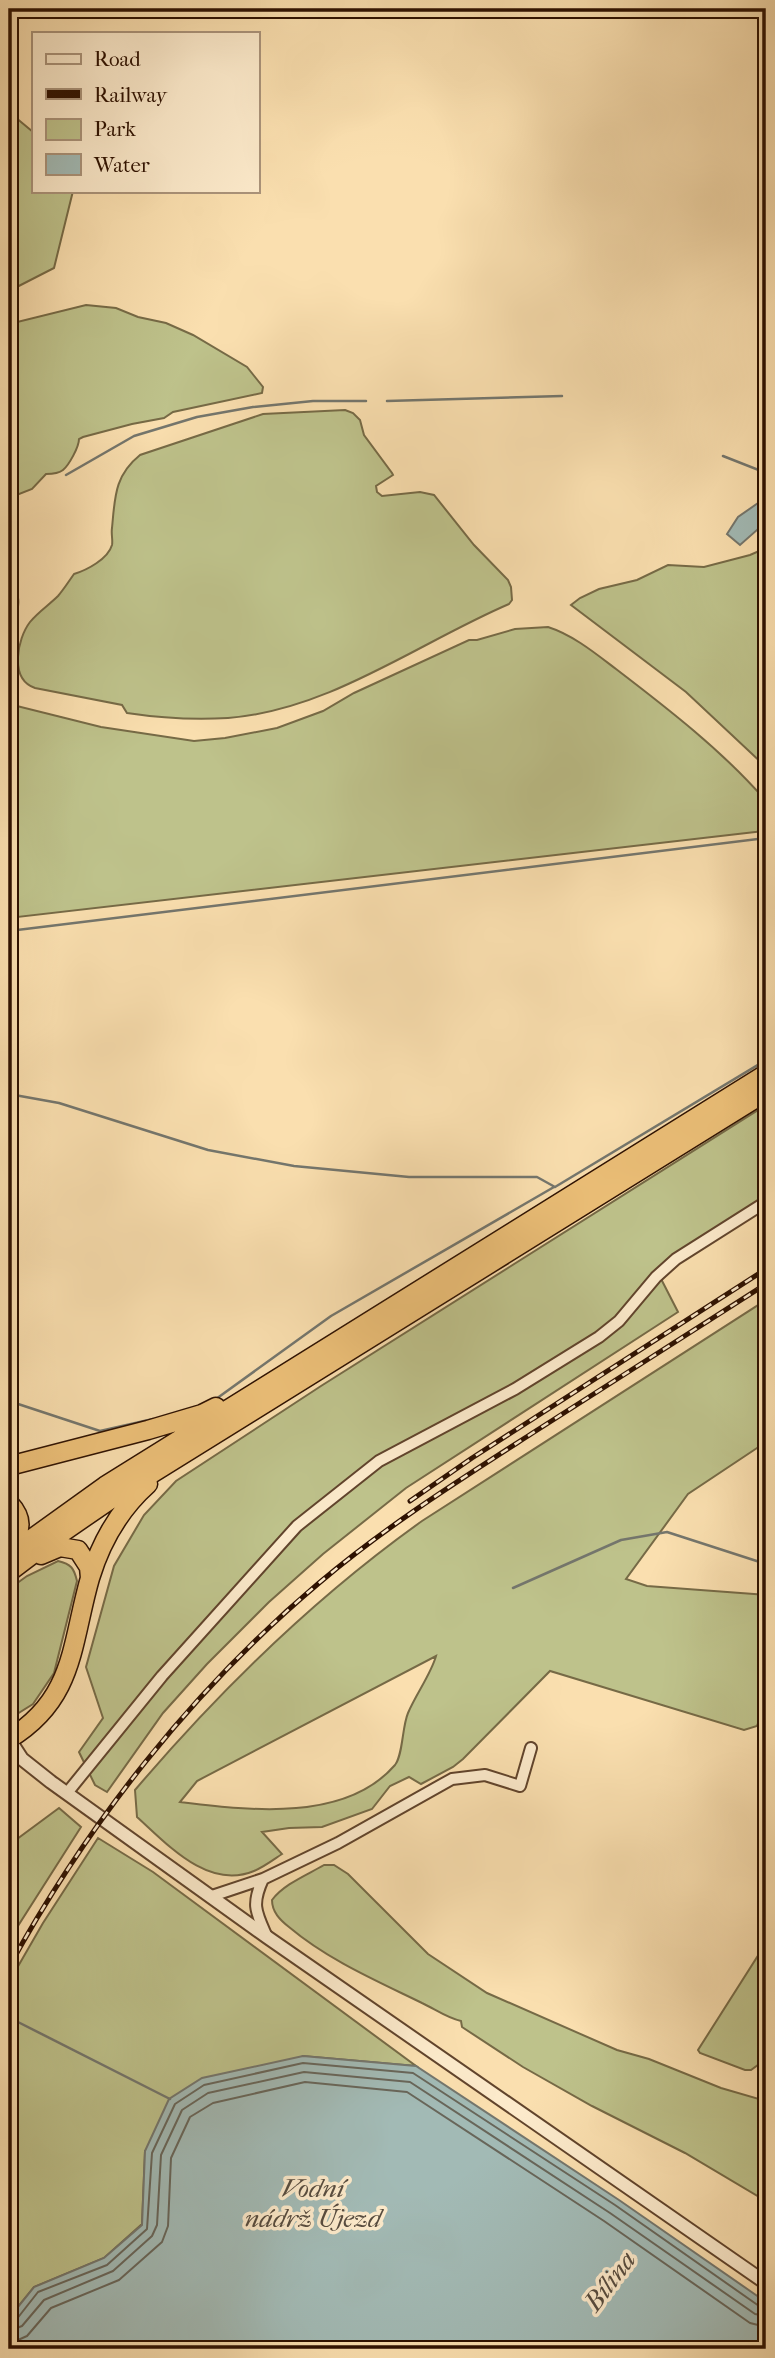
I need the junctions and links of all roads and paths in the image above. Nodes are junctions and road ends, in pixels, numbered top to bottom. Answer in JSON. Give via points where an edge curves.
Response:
{"nodes":[{"id":1,"x":766,"y":1074,"type":"edge"},
{"id":2,"x":766,"y":1092,"type":"edge"},
{"id":3,"x":766,"y":1202,"type":"edge"},
{"id":4,"x":294,"y":1369,"type":"junction"},
{"id":5,"x":177,"y":1458,"type":"junction"},
{"id":6,"x":9,"y":1466,"type":"edge"},
{"id":7,"x":9,"y":1503,"type":"edge"},
{"id":8,"x":9,"y":1546,"type":"edge"},
{"id":9,"x":9,"y":1555,"type":"edge"},
{"id":10,"x":9,"y":1574,"type":"edge"},
{"id":11,"x":90,"y":1578,"type":"junction"},
{"id":12,"x":9,"y":1739,"type":"edge"},
{"id":13,"x":531,"y":1748,"type":"dead end"},
{"id":14,"x":67,"y":1793,"type":"junction"},
{"id":15,"x":263,"y":1879,"type":"junction"},
{"id":16,"x":212,"y":1896,"type":"junction"},
{"id":17,"x":267,"y":1937,"type":"junction"},
{"id":18,"x":766,"y":2283,"type":"edge"}],
"edges":[{"from":1,"to":4,"type":"highway"},
{"from":2,"to":5,"type":"highway"},
{"from":3,"to":14,"type":"street","via":[[677,1259],[599,1337],[515,1389],[379,1461],[297,1526],[162,1676]]},
{"from":4,"to":6,"type":"highway","via":[[202,1413]]},
{"from":4,"to":9,"type":"highway","via":[[105,1486]]},
{"from":5,"to":10,"type":"highway"},
{"from":5,"to":11,"type":"highway","via":[[122,1511]]},
{"from":7,"to":8,"type":"highway","via":[[20,1517],[18,1534]]},
{"from":10,"to":11,"type":"highway","via":[[45,1553],[68,1547],[84,1557]]},
{"from":11,"to":12,"type":"highway","via":[[73,1656],[55,1696],[29,1726]]},
{"from":12,"to":14,"type":"street","via":[[22,1759]]},
{"from":13,"to":15,"type":"street","via":[[520,1786],[485,1775],[452,1779]]},
{"from":14,"to":16,"type":"street"},
{"from":15,"to":16,"type":"street"},
{"from":15,"to":17,"type":"street","via":[[255,1908]]},
{"from":16,"to":17,"type":"street"},
{"from":17,"to":18,"type":"street"}]}
